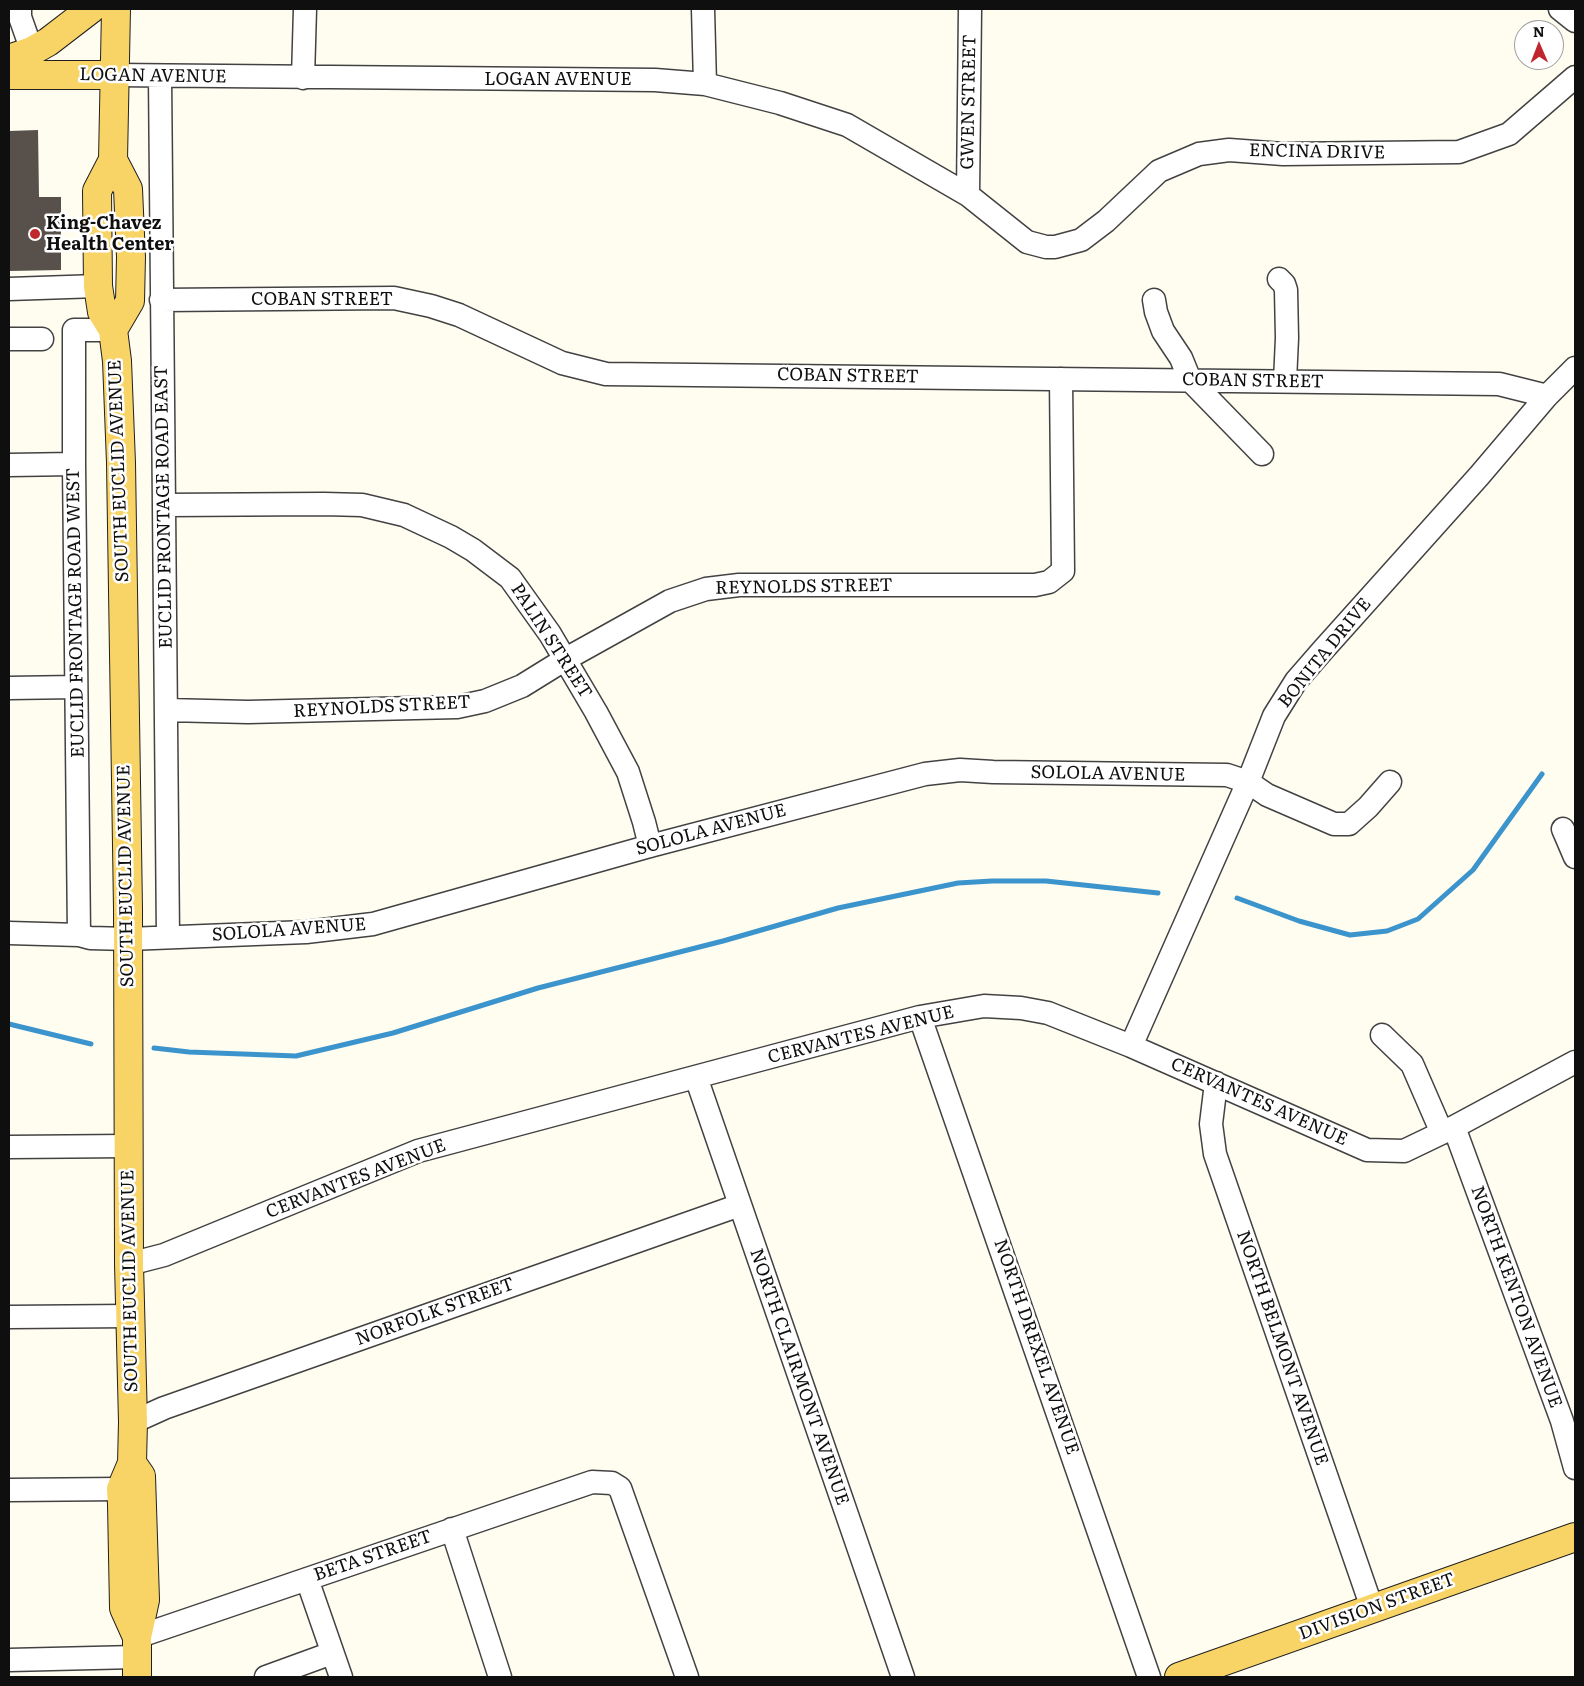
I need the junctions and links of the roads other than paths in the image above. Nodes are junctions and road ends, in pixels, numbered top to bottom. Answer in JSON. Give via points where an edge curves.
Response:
{"nodes":[{"id":1,"x":20,"y":9,"type":"edge"},
{"id":2,"x":91,"y":9,"type":"edge"},
{"id":3,"x":116,"y":9,"type":"edge"},
{"id":4,"x":305,"y":9,"type":"edge"},
{"id":5,"x":703,"y":9,"type":"edge"},
{"id":6,"x":970,"y":9,"type":"edge"},
{"id":7,"x":1560,"y":9,"type":"edge"},
{"id":8,"x":1575,"y":21,"type":"edge"},
{"id":9,"x":21,"y":55,"type":"edge"},
{"id":10,"x":9,"y":75,"type":"edge"},
{"id":11,"x":114,"y":76,"type":"junction"},
{"id":12,"x":160,"y":76,"type":"junction"},
{"id":13,"x":1575,"y":76,"type":"edge"},
{"id":14,"x":303,"y":78,"type":"junction"},
{"id":15,"x":704,"y":84,"type":"junction"},
{"id":16,"x":113,"y":160,"type":"junction"},
{"id":17,"x":968,"y":195,"type":"junction"},
{"id":18,"x":1065,"y":246,"type":"joint"},
{"id":19,"x":1279,"y":279,"type":"dead end"},
{"id":20,"x":98,"y":286,"type":"junction"},
{"id":21,"x":9,"y":289,"type":"edge"},
{"id":22,"x":161,"y":300,"type":"junction"},
{"id":23,"x":1154,"y":300,"type":"dead end"},
{"id":24,"x":113,"y":330,"type":"junction"},
{"id":25,"x":9,"y":339,"type":"edge"},
{"id":26,"x":42,"y":339,"type":"dead end"},
{"id":27,"x":1574,"y":373,"type":"edge"},
{"id":28,"x":1061,"y":379,"type":"junction"},
{"id":29,"x":1190,"y":380,"type":"junction"},
{"id":30,"x":1285,"y":381,"type":"junction"},
{"id":31,"x":1547,"y":396,"type":"junction"},
{"id":32,"x":1262,"y":454,"type":"dead end"},
{"id":33,"x":74,"y":464,"type":"junction"},
{"id":34,"x":9,"y":465,"type":"edge"},
{"id":35,"x":165,"y":505,"type":"junction"},
{"id":36,"x":564,"y":660,"type":"junction"},
{"id":37,"x":76,"y":687,"type":"junction"},
{"id":38,"x":9,"y":688,"type":"edge"},
{"id":39,"x":167,"y":710,"type":"junction"},
{"id":40,"x":1248,"y":782,"type":"junction"},
{"id":41,"x":1390,"y":782,"type":"dead end"},
{"id":42,"x":1563,"y":829,"type":"dead end"},
{"id":43,"x":650,"y":846,"type":"junction"},
{"id":44,"x":1575,"y":857,"type":"edge"},
{"id":45,"x":9,"y":933,"type":"edge"},
{"id":46,"x":78,"y":935,"type":"junction"},
{"id":47,"x":168,"y":937,"type":"junction"},
{"id":48,"x":128,"y":939,"type":"junction"},
{"id":49,"x":920,"y":1017,"type":"junction"},
{"id":50,"x":1382,"y":1035,"type":"dead end"},
{"id":51,"x":1131,"y":1046,"type":"junction"},
{"id":52,"x":1575,"y":1062,"type":"edge"},
{"id":53,"x":696,"y":1077,"type":"junction"},
{"id":54,"x":1216,"y":1083,"type":"junction"},
{"id":55,"x":1448,"y":1130,"type":"junction"},
{"id":56,"x":128,"y":1146,"type":"junction"},
{"id":57,"x":9,"y":1147,"type":"edge"},
{"id":58,"x":740,"y":1205,"type":"junction"},
{"id":59,"x":129,"y":1264,"type":"junction"},
{"id":60,"x":130,"y":1316,"type":"junction"},
{"id":61,"x":9,"y":1317,"type":"edge"},
{"id":62,"x":1569,"y":1419,"type":"edge"},
{"id":63,"x":133,"y":1422,"type":"junction"},
{"id":64,"x":132,"y":1463,"type":"junction"},
{"id":65,"x":1575,"y":1468,"type":"edge"},
{"id":66,"x":122,"y":1489,"type":"junction"},
{"id":67,"x":9,"y":1490,"type":"edge"},
{"id":68,"x":452,"y":1529,"type":"junction"},
{"id":69,"x":1575,"y":1537,"type":"edge"},
{"id":70,"x":307,"y":1579,"type":"junction"},
{"id":71,"x":1372,"y":1608,"type":"junction"},
{"id":72,"x":332,"y":1653,"type":"junction"},
{"id":73,"x":137,"y":1657,"type":"edge"},
{"id":74,"x":9,"y":1660,"type":"edge"},
{"id":75,"x":1220,"y":1671,"type":"edge"},
{"id":76,"x":266,"y":1677,"type":"edge"},
{"id":77,"x":341,"y":1677,"type":"edge"},
{"id":78,"x":500,"y":1677,"type":"edge"},
{"id":79,"x":686,"y":1677,"type":"edge"},
{"id":80,"x":903,"y":1677,"type":"edge"},
{"id":81,"x":1149,"y":1677,"type":"edge"},
{"id":82,"x":1179,"y":1677,"type":"edge"}],
"edges":[{"from":1,"to":9,"type":"street"},
{"from":2,"to":9,"type":"main road","via":[[48,42]]},
{"from":3,"to":11,"type":"main road","name":"SOUTH EUCLID AVENUE"},
{"from":4,"to":14,"type":"street"},
{"from":5,"to":15,"type":"street"},
{"from":6,"to":17,"type":"street","name":"GWEN STREET"},
{"from":7,"to":8,"type":"street"},
{"from":10,"to":11,"type":"main road","name":"LOGAN AVENUE"},
{"from":11,"to":12,"type":"street","name":"LOGAN AVENUE"},
{"from":11,"to":16,"type":"main road","name":"SOUTH EUCLID AVENUE"},
{"from":12,"to":14,"type":"street","name":"LOGAN AVENUE"},
{"from":12,"to":22,"type":"street","name":"EUCLID FRONTAGE ROAD EAST"},
{"from":13,"to":18,"type":"street","name":"ENCINA DRIVE","via":[[1508,134],[1459,152],[1283,154],[1229,150],[1199,154],[1159,171],[1081,240]]},
{"from":14,"to":15,"type":"street","name":"LOGAN AVENUE","via":[[655,80]]},
{"from":15,"to":17,"type":"street","name":"LOGAN AVENUE","via":[[780,103],[847,125]]},
{"from":16,"to":20,"type":"main road","name":"SOUTH EUCLID AVENUE","via":[[97,191]]},
{"from":16,"to":24,"type":"main road","name":"SOUTH EUCLID AVENUE","via":[[128,189],[131,257],[130,301]]},
{"from":17,"to":18,"type":"street","name":"LOGAN AVENUE","via":[[1027,242],[1046,247]]},
{"from":19,"to":30,"type":"street","via":[[1286,290]]},
{"from":20,"to":21,"type":"street"},
{"from":20,"to":24,"type":"main road","name":"SOUTH EUCLID AVENUE","via":[[102,312]]},
{"from":22,"to":28,"type":"street","name":"COBAN STREET","via":[[394,298],[459,315],[562,363],[606,374]]},
{"from":22,"to":35,"type":"street","name":"EUCLID FRONTAGE ROAD EAST"},
{"from":23,"to":29,"type":"street","via":[[1163,331],[1182,358]]},
{"from":24,"to":33,"type":"street","name":"EUCLID FRONTAGE ROAD WEST","via":[[74,330]]},
{"from":24,"to":48,"type":"main road","name":"SOUTH EUCLID AVENUE","via":[[121,463]]},
{"from":25,"to":26,"type":"street"},
{"from":27,"to":31,"type":"street","name":"BONITA DRIVE"},
{"from":28,"to":29,"type":"street","name":"COBAN STREET"},
{"from":28,"to":36,"type":"street","name":"REYNOLDS STREET","via":[[1063,571],[1049,582],[1035,585],[739,585],[706,588],[670,601]]},
{"from":29,"to":30,"type":"street","name":"COBAN STREET"},
{"from":29,"to":32,"type":"street"},
{"from":30,"to":31,"type":"street","name":"COBAN STREET","via":[[1499,384]]},
{"from":31,"to":40,"type":"street","name":"BONITA DRIVE","via":[[1296,681],[1274,716]]},
{"from":33,"to":34,"type":"street"},
{"from":33,"to":37,"type":"street","name":"EUCLID FRONTAGE ROAD WEST"},
{"from":35,"to":36,"type":"street","name":"PALIN STREET","via":[[332,504],[362,506],[404,515],[473,550],[510,578],[550,634]]},
{"from":35,"to":39,"type":"street","name":"EUCLID FRONTAGE ROAD EAST"},
{"from":36,"to":39,"type":"street","name":"REYNOLDS STREET","via":[[522,686],[485,701],[457,707],[248,712]]},
{"from":36,"to":43,"type":"street","name":"PALIN STREET","via":[[628,772]]},
{"from":37,"to":38,"type":"street"},
{"from":37,"to":46,"type":"street","name":"EUCLID FRONTAGE ROAD WEST"},
{"from":39,"to":47,"type":"street","name":"EUCLID FRONTAGE ROAD EAST"},
{"from":40,"to":41,"type":"street","name":"SOLOLA AVENUE","via":[[1267,795],[1334,824],[1349,824]]},
{"from":40,"to":43,"type":"street","name":"SOLOLA AVENUE","via":[[1227,775],[960,770],[925,774]]},
{"from":40,"to":51,"type":"street","name":"BONITA DRIVE"},
{"from":42,"to":44,"type":"street"},
{"from":43,"to":47,"type":"street","name":"SOLOLA AVENUE","via":[[372,924],[306,932]]},
{"from":45,"to":46,"type":"street","name":"SOLOLA AVENUE"},
{"from":46,"to":48,"type":"street","name":"SOLOLA AVENUE"},
{"from":47,"to":48,"type":"street","name":"SOLOLA AVENUE"},
{"from":48,"to":56,"type":"main road","name":"SOUTH EUCLID AVENUE"},
{"from":49,"to":51,"type":"street","name":"CERVANTES AVENUE","via":[[984,1006],[1021,1008],[1048,1013]]},
{"from":49,"to":53,"type":"street","name":"CERVANTES AVENUE"},
{"from":49,"to":81,"type":"street","name":"NORTH DREXEL AVENUE"},
{"from":50,"to":55,"type":"street","name":"NORTH KENTON AVENUE","via":[[1412,1064]]},
{"from":51,"to":54,"type":"street","name":"CERVANTES AVENUE"},
{"from":52,"to":55,"type":"street","name":"CERVANTES AVENUE"},
{"from":53,"to":58,"type":"street","name":"NORTH CLAIRMONT AVENUE"},
{"from":53,"to":59,"type":"street","name":"CERVANTES AVENUE","via":[[418,1151],[164,1254]]},
{"from":54,"to":55,"type":"street","name":"CERVANTES AVENUE","via":[[1368,1150],[1404,1151]]},
{"from":54,"to":71,"type":"street","name":"NORTH BELMONT AVENUE","via":[[1211,1124],[1215,1154]]},
{"from":55,"to":62,"type":"street","name":"NORTH KENTON AVENUE"},
{"from":56,"to":57,"type":"street"},
{"from":56,"to":59,"type":"main road","name":"SOUTH EUCLID AVENUE"},
{"from":58,"to":63,"type":"street","name":"NORFOLK STREET","via":[[164,1408]]},
{"from":58,"to":80,"type":"street","name":"NORTH CLAIRMONT AVENUE"},
{"from":59,"to":60,"type":"main road","name":"SOUTH EUCLID AVENUE"},
{"from":60,"to":61,"type":"street"},
{"from":60,"to":63,"type":"main road","name":"SOUTH EUCLID AVENUE"},
{"from":62,"to":65,"type":"street","name":"NORTH KENTON AVENUE"},
{"from":63,"to":64,"type":"main road","name":"SOUTH EUCLID AVENUE"},
{"from":64,"to":66,"type":"main road"},
{"from":64,"to":73,"type":"main road","via":[[141,1476],[145,1600]]},
{"from":66,"to":67,"type":"street"},
{"from":66,"to":73,"type":"main road","via":[[124,1608]]},
{"from":68,"to":70,"type":"street","name":"BETA STREET"},
{"from":68,"to":78,"type":"street"},
{"from":68,"to":79,"type":"street","name":"BETA STREET","via":[[592,1482],[612,1483],[620,1488]]},
{"from":69,"to":71,"type":"main road","name":"DIVISION STREET"},
{"from":70,"to":72,"type":"street"},
{"from":70,"to":73,"type":"street","name":"BETA STREET"},
{"from":71,"to":75,"type":"main road","name":"DIVISION STREET"},
{"from":72,"to":76,"type":"street"},
{"from":72,"to":77,"type":"street"},
{"from":73,"to":74,"type":"street","name":"BETA STREET"},
{"from":75,"to":82,"type":"main road","name":"DIVISION STREET"}]}
